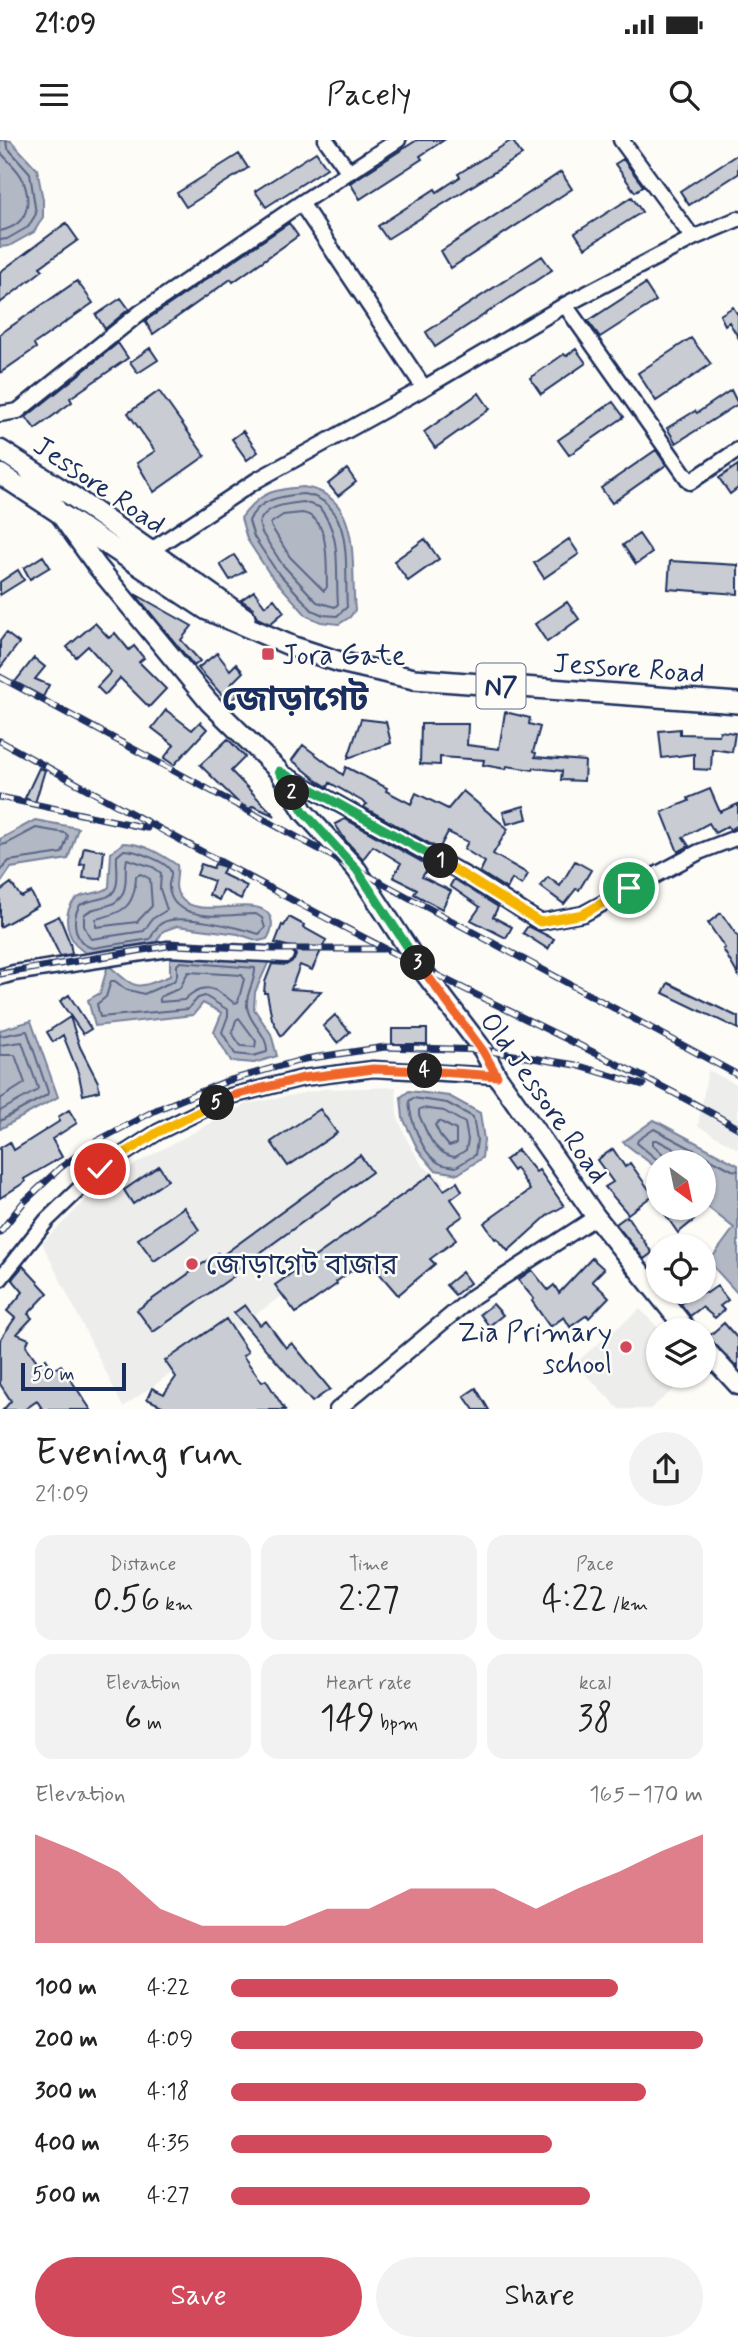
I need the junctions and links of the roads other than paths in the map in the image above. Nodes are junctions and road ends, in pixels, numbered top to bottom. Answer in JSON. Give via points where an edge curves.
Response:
{"nodes":[{"id":1,"x":326,"y":140,"type":"edge"},
{"id":2,"x":398,"y":140,"type":"edge"},
{"id":3,"x":621,"y":140,"type":"edge"},
{"id":4,"x":349,"y":172,"type":"junction"},
{"id":5,"x":301,"y":203,"type":"junction"},
{"id":6,"x":738,"y":219,"type":"edge"},
{"id":7,"x":693,"y":237,"type":"junction"},
{"id":8,"x":565,"y":305,"type":"junction"},
{"id":9,"x":424,"y":388,"type":"junction"},
{"id":10,"x":0,"y":414,"type":"edge"},
{"id":11,"x":0,"y":450,"type":"edge"},
{"id":12,"x":738,"y":450,"type":"edge"},
{"id":13,"x":25,"y":465,"type":"junction"},
{"id":14,"x":0,"y":474,"type":"edge"},
{"id":15,"x":55,"y":510,"type":"junction"},
{"id":16,"x":150,"y":551,"type":"junction"},
{"id":17,"x":271,"y":637,"type":"junction"},
{"id":18,"x":738,"y":703,"type":"edge"},
{"id":19,"x":279,"y":771,"type":"junction"},
{"id":20,"x":738,"y":836,"type":"edge"},
{"id":21,"x":286,"y":955,"type":"dead end"},
{"id":22,"x":0,"y":977,"type":"edge"},
{"id":23,"x":497,"y":1076,"type":"junction"},
{"id":24,"x":596,"y":1217,"type":"junction"},
{"id":25,"x":0,"y":1279,"type":"edge"},
{"id":26,"x":677,"y":1318,"type":"edge"},
{"id":27,"x":716,"y":1361,"type":"edge"},
{"id":28,"x":738,"y":1385,"type":"edge"},
{"id":29,"x":337,"y":1409,"type":"edge"}],
"edges":[{"from":1,"to":4,"type":"street"},
{"from":2,"to":4,"type":"street"},
{"from":3,"to":7,"type":"street"},
{"from":4,"to":5,"type":"street"},
{"from":5,"to":9,"type":"street"},
{"from":5,"to":10,"type":"street","via":[[141,312],[18,411]]},
{"from":6,"to":7,"type":"street"},
{"from":7,"to":8,"type":"street"},
{"from":8,"to":9,"type":"street"},
{"from":8,"to":12,"type":"street","via":[[690,482]]},
{"from":9,"to":16,"type":"street","via":[[257,480]]},
{"from":11,"to":13,"type":"highway","name":"Jessore Road","number":"N7"},
{"from":13,"to":15,"type":"main road","name":"Old Jessore Road"},
{"from":13,"to":16,"type":"highway","name":"Jessore Road","number":"N7"},
{"from":14,"to":15,"type":"highway","name":"Jessore Road","number":"N7"},
{"from":15,"to":17,"type":"highway","name":"Jessore Road","number":"N7","via":[[207,610]]},
{"from":15,"to":19,"type":"main road","name":"Old Jessore Road","via":[[209,702]]},
{"from":16,"to":17,"type":"highway","name":"Jessore Road","number":"N7"},
{"from":17,"to":18,"type":"highway","name":"Jessore Road","number":"N7","via":[[340,662],[414,679]]},
{"from":19,"to":20,"type":"street","via":[[471,878],[540,922],[583,914]]},
{"from":19,"to":23,"type":"main road","name":"Old Jessore Road","via":[[304,812],[357,870]]},
{"from":21,"to":22,"type":"street","via":[[168,948]]},
{"from":23,"to":24,"type":"main road","name":"Old Jessore Road"},
{"from":23,"to":25,"type":"street","via":[[373,1069],[303,1078],[231,1096],[158,1132],[100,1169],[47,1220]]},
{"from":24,"to":26,"type":"main road","name":"Old Jessore Road"},
{"from":24,"to":29,"type":"street","via":[[474,1296]]},
{"from":27,"to":28,"type":"main road"}]}
